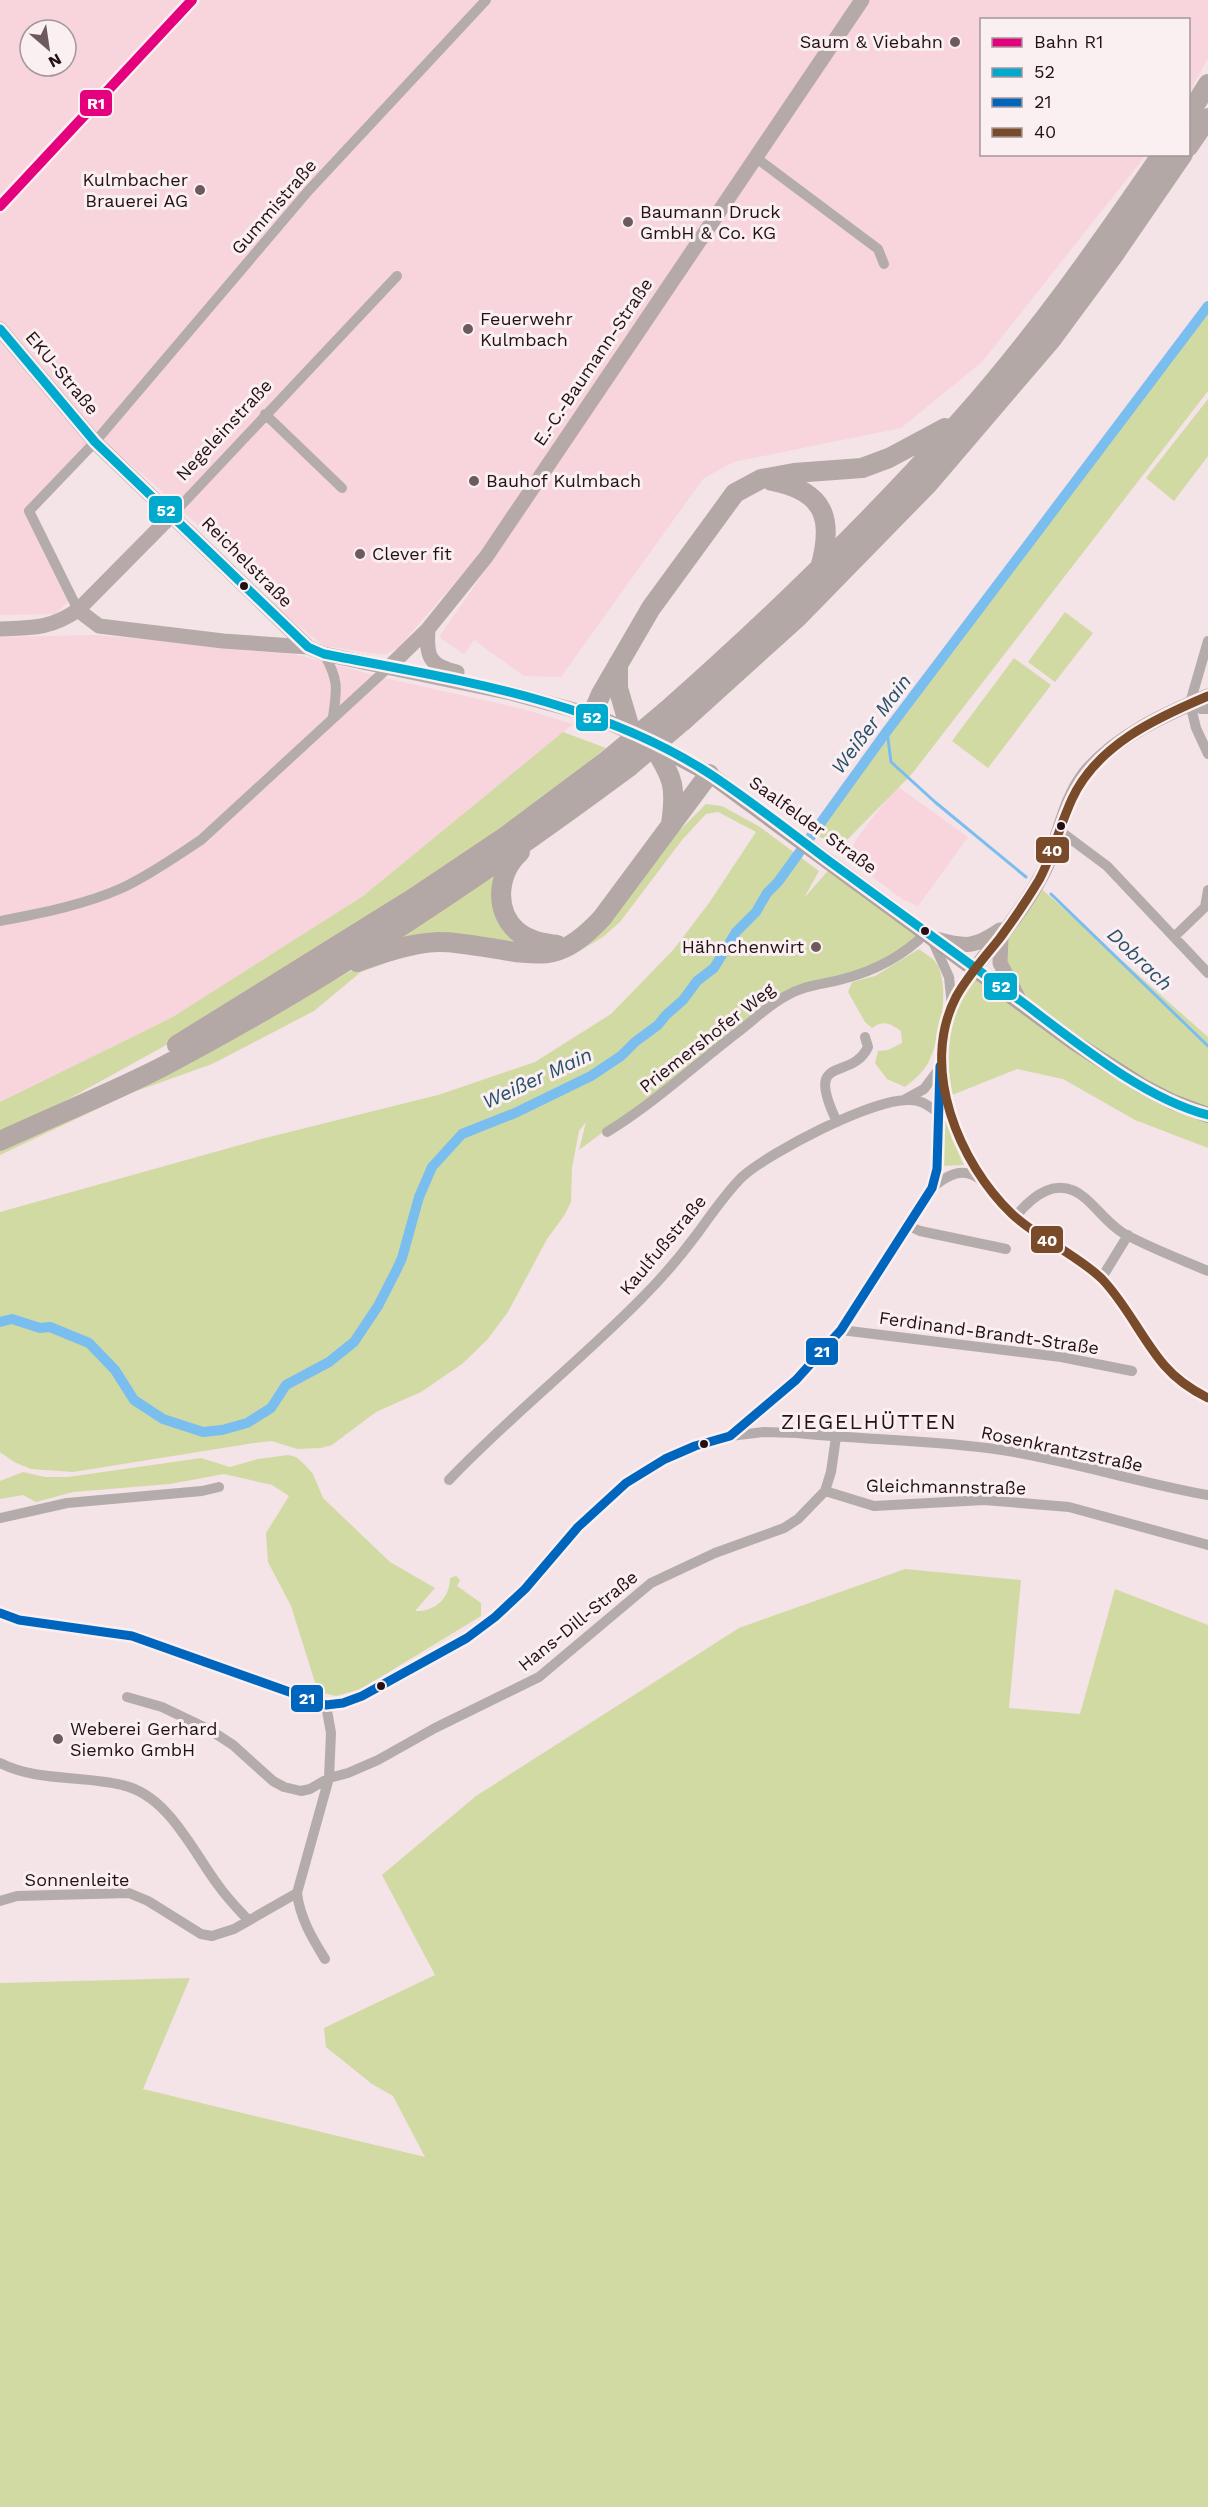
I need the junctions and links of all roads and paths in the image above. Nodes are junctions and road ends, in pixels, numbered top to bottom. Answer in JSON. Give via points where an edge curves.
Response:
{"nodes":[{"id":1,"x":486,"y":0,"type":"edge"},
{"id":2,"x":862,"y":0,"type":"edge"},
{"id":3,"x":1208,"y":84,"type":"edge"},
{"id":4,"x":1190,"y":113,"type":"edge"},
{"id":5,"x":1208,"y":118,"type":"edge"},
{"id":6,"x":1190,"y":144,"type":"edge"},
{"id":7,"x":1161,"y":156,"type":"edge"},
{"id":8,"x":1182,"y":156,"type":"edge"},
{"id":9,"x":755,"y":157,"type":"junction"},
{"id":10,"x":884,"y":264,"type":"dead end"},
{"id":11,"x":397,"y":276,"type":"dead end"},
{"id":12,"x":0,"y":329,"type":"edge"},
{"id":13,"x":265,"y":414,"type":"junction"},
{"id":14,"x":961,"y":420,"type":"junction"},
{"id":15,"x":95,"y":442,"type":"junction"},
{"id":16,"x":761,"y":478,"type":"junction"},
{"id":17,"x":342,"y":488,"type":"dead end"},
{"id":18,"x":172,"y":514,"type":"junction"},
{"id":19,"x":820,"y":568,"type":"junction"},
{"id":20,"x":78,"y":610,"type":"junction"},
{"id":21,"x":0,"y":629,"type":"edge"},
{"id":22,"x":428,"y":629,"type":"junction"},
{"id":23,"x":1208,"y":641,"type":"edge"},
{"id":24,"x":308,"y":647,"type":"junction"},
{"id":25,"x":324,"y":654,"type":"junction"},
{"id":26,"x":618,"y":663,"type":"junction"},
{"id":27,"x":388,"y":667,"type":"junction"},
{"id":28,"x":489,"y":688,"type":"junction"},
{"id":29,"x":1208,"y":696,"type":"edge"},
{"id":30,"x":1190,"y":703,"type":"junction"},
{"id":31,"x":1208,"y":709,"type":"edge"},
{"id":32,"x":592,"y":715,"type":"junction"},
{"id":33,"x":674,"y":716,"type":"junction"},
{"id":34,"x":333,"y":717,"type":"junction"},
{"id":35,"x":631,"y":732,"type":"junction"},
{"id":36,"x":651,"y":742,"type":"junction"},
{"id":37,"x":1208,"y":754,"type":"edge"},
{"id":38,"x":709,"y":774,"type":"junction"},
{"id":39,"x":671,"y":824,"type":"junction"},
{"id":40,"x":549,"y":826,"type":"junction"},
{"id":41,"x":1060,"y":831,"type":"junction"},
{"id":42,"x":1208,"y":890,"type":"edge"},
{"id":43,"x":0,"y":921,"type":"edge"},
{"id":44,"x":1010,"y":923,"type":"junction"},
{"id":45,"x":930,"y":936,"type":"junction"},
{"id":46,"x":1001,"y":937,"type":"junction"},
{"id":47,"x":1174,"y":937,"type":"junction"},
{"id":48,"x":567,"y":946,"type":"junction"},
{"id":49,"x":975,"y":968,"type":"junction"},
{"id":50,"x":1208,"y":974,"type":"edge"},
{"id":51,"x":323,"y":975,"type":"junction"},
{"id":52,"x":1020,"y":1001,"type":"junction"},
{"id":53,"x":952,"y":1006,"type":"junction"},
{"id":54,"x":865,"y":1037,"type":"dead end"},
{"id":55,"x":940,"y":1066,"type":"junction"},
{"id":56,"x":904,"y":1100,"type":"junction"},
{"id":57,"x":948,"y":1106,"type":"junction"},
{"id":58,"x":938,"y":1112,"type":"junction"},
{"id":59,"x":1204,"y":1114,"type":"edge"},
{"id":60,"x":47,"y":1119,"type":"junction"},
{"id":61,"x":837,"y":1122,"type":"junction"},
{"id":62,"x":608,"y":1132,"type":"dead end"},
{"id":63,"x":0,"y":1141,"type":"edge"},
{"id":64,"x":983,"y":1182,"type":"junction"},
{"id":65,"x":932,"y":1188,"type":"junction"},
{"id":66,"x":1015,"y":1217,"type":"junction"},
{"id":67,"x":909,"y":1226,"type":"junction"},
{"id":68,"x":1128,"y":1235,"type":"junction"},
{"id":69,"x":1006,"y":1249,"type":"dead end"},
{"id":70,"x":1208,"y":1271,"type":"edge"},
{"id":71,"x":1101,"y":1279,"type":"junction"},
{"id":72,"x":841,"y":1330,"type":"junction"},
{"id":73,"x":1132,"y":1371,"type":"dead end"},
{"id":74,"x":1208,"y":1398,"type":"edge"},
{"id":75,"x":729,"y":1436,"type":"junction"},
{"id":76,"x":836,"y":1437,"type":"junction"},
{"id":77,"x":449,"y":1480,"type":"dead end"},
{"id":78,"x":219,"y":1486,"type":"dead end"},
{"id":79,"x":825,"y":1491,"type":"junction"},
{"id":80,"x":1208,"y":1495,"type":"edge"},
{"id":81,"x":0,"y":1518,"type":"edge"},
{"id":82,"x":1208,"y":1545,"type":"edge"},
{"id":83,"x":0,"y":1612,"type":"edge"},
{"id":84,"x":127,"y":1696,"type":"dead end"},
{"id":85,"x":326,"y":1705,"type":"junction"},
{"id":86,"x":0,"y":1763,"type":"edge"},
{"id":87,"x":328,"y":1778,"type":"junction"},
{"id":88,"x":0,"y":1893,"type":"edge"},
{"id":89,"x":297,"y":1893,"type":"junction"},
{"id":90,"x":17,"y":1896,"type":"junction"},
{"id":91,"x":0,"y":1900,"type":"edge"},
{"id":92,"x":248,"y":1920,"type":"junction"},
{"id":93,"x":326,"y":1959,"type":"dead end"}],
"edges":[{"from":1,"to":15,"type":"street","name":"Gummistraße","via":[[309,190]]},
{"from":2,"to":9,"type":"street","name":"E.-C.-Baumann-Straße"},
{"from":3,"to":4,"type":"highway"},
{"from":5,"to":6,"type":"highway"},
{"from":7,"to":14,"type":"highway","via":[[1096,250]]},
{"from":8,"to":33,"type":"highway","via":[[1051,340],[928,484],[798,616]]},
{"from":9,"to":10,"type":"street","via":[[878,249]]},
{"from":9,"to":22,"type":"street","name":"E.-C.-Baumann-Straße","via":[[486,556]]},
{"from":11,"to":13,"type":"street","name":"Negeleinstraße"},
{"from":12,"to":15,"type":"street","name":"EKU-Straße"},
{"from":13,"to":17,"type":"street"},
{"from":13,"to":18,"type":"street","name":"Negeleinstraße"},
{"from":14,"to":16,"type":"highway","via":[[862,468]]},
{"from":14,"to":19,"type":"highway"},
{"from":15,"to":18,"type":"street","name":"Reichelstraße"},
{"from":15,"to":20,"type":"street","name":"Gummistraße","via":[[30,511]]},
{"from":16,"to":19,"type":"highway","via":[[794,485],[815,499],[827,533]]},
{"from":16,"to":26,"type":"highway","via":[[735,494],[721,510],[651,608]]},
{"from":18,"to":20,"type":"street","name":"Negeleinstraße"},
{"from":18,"to":24,"type":"street","name":"Reichelstraße"},
{"from":19,"to":33,"type":"highway"},
{"from":20,"to":21,"type":"street","name":"Negeleinstraße","via":[[45,627]]},
{"from":20,"to":24,"type":"street","via":[[99,626]]},
{"from":22,"to":27,"type":"street","name":"E.-C.-Baumann-Straße"},
{"from":22,"to":28,"type":"street","via":[[427,650],[431,660],[441,669],[471,675]]},
{"from":23,"to":30,"type":"street"},
{"from":24,"to":25,"type":"street","name":"Reichelstraße"},
{"from":25,"to":27,"type":"street","name":"Reichelstraße"},
{"from":25,"to":34,"type":"street","via":[[334,671]]},
{"from":26,"to":32,"type":"highway"},
{"from":26,"to":35,"type":"highway","via":[[618,688]]},
{"from":27,"to":28,"type":"street","name":"Saalfelder Straße"},
{"from":27,"to":34,"type":"street"},
{"from":28,"to":32,"type":"street","name":"Saalfelder Straße"},
{"from":29,"to":30,"type":"street"},
{"from":30,"to":31,"type":"street"},
{"from":30,"to":37,"type":"street"},
{"from":30,"to":41,"type":"street","via":[[1108,750],[1083,777]]},
{"from":32,"to":35,"type":"main road","name":"Saalfelder Straße"},
{"from":33,"to":40,"type":"highway","bridge":true,"via":[[629,767]]},
{"from":33,"to":60,"type":"highway","bridge":true,"via":[[412,899],[155,1058]]},
{"from":34,"to":43,"type":"street","via":[[201,840],[144,877],[92,900]]},
{"from":35,"to":36,"type":"main road","name":"Saalfelder Straße"},
{"from":36,"to":38,"type":"main road","name":"Saalfelder Straße"},
{"from":36,"to":39,"type":"highway","via":[[672,777]]},
{"from":38,"to":39,"type":"highway"},
{"from":38,"to":45,"type":"main road","name":"Saalfelder Straße"},
{"from":39,"to":48,"type":"highway","via":[[602,918]]},
{"from":40,"to":48,"type":"highway","via":[[517,855],[505,872],[502,906],[508,920],[527,938]]},
{"from":40,"to":51,"type":"highway"},
{"from":41,"to":44,"type":"street","via":[[1044,870]]},
{"from":41,"to":47,"type":"street","via":[[1107,866]]},
{"from":42,"to":47,"type":"street","via":[[1205,907]]},
{"from":44,"to":45,"type":"street","via":[[974,945]]},
{"from":44,"to":46,"type":"street"},
{"from":45,"to":49,"type":"main road","name":"Saalfelder Straße"},
{"from":45,"to":53,"type":"street","via":[[946,968]]},
{"from":45,"to":62,"type":"street","name":"Priemershofer Weg","via":[[868,971],[812,984],[785,996],[642,1111]]},
{"from":46,"to":49,"type":"street"},
{"from":46,"to":52,"type":"street","via":[[1000,963]]},
{"from":47,"to":50,"type":"street"},
{"from":48,"to":51,"type":"highway","via":[[536,954],[472,944],[408,945]]},
{"from":49,"to":52,"type":"main road","name":"Saalfelder Straße"},
{"from":49,"to":53,"type":"street"},
{"from":51,"to":60,"type":"highway","via":[[161,1067]]},
{"from":52,"to":59,"type":"main road","name":"Saalfelder Straße","via":[[1142,1086]]},
{"from":53,"to":55,"type":"street"},
{"from":54,"to":61,"type":"street","via":[[866,1052],[827,1077],[823,1090]]},
{"from":55,"to":56,"type":"street","name":"Kaulfußstraße","via":[[924,1089]]},
{"from":55,"to":57,"type":"street"},
{"from":55,"to":58,"type":"street"},
{"from":56,"to":58,"type":"street","via":[[923,1102]]},
{"from":56,"to":61,"type":"street","name":"Kaulfußstraße"},
{"from":57,"to":58,"type":"street"},
{"from":57,"to":64,"type":"street"},
{"from":58,"to":65,"type":"street","via":[[937,1169]]},
{"from":60,"to":63,"type":"highway"},
{"from":61,"to":77,"type":"street","name":"Kaulfußstraße","via":[[762,1162],[743,1177],[641,1300],[487,1440]]},
{"from":64,"to":65,"type":"street","via":[[962,1172],[948,1176]]},
{"from":64,"to":66,"type":"street"},
{"from":65,"to":67,"type":"street"},
{"from":66,"to":68,"type":"street","via":[[1040,1192],[1061,1187],[1085,1197]]},
{"from":66,"to":71,"type":"street"},
{"from":67,"to":69,"type":"street"},
{"from":67,"to":72,"type":"street"},
{"from":68,"to":70,"type":"street"},
{"from":68,"to":71,"type":"street"},
{"from":71,"to":74,"type":"street","via":[[1164,1366]]},
{"from":72,"to":73,"type":"street","name":"Ferdinand-Brandt-Straße","via":[[1050,1356]]},
{"from":72,"to":75,"type":"street","via":[[796,1380]]},
{"from":75,"to":76,"type":"street","name":"Rosenkrantzstraße","via":[[764,1432]]},
{"from":75,"to":85,"type":"street","via":[[665,1459],[626,1483],[578,1527],[525,1589],[467,1638],[362,1696]]},
{"from":76,"to":79,"type":"street"},
{"from":76,"to":80,"type":"street","name":"Rosenkrantzstraße","via":[[1003,1450]]},
{"from":78,"to":81,"type":"street","via":[[202,1491],[67,1503]]},
{"from":79,"to":82,"type":"street","name":"Gleichmannstraße","via":[[874,1506],[984,1500],[1069,1507]]},
{"from":79,"to":87,"type":"street","name":"Hans-Dill-Straße","via":[[784,1528],[715,1552],[651,1583],[539,1677],[378,1760]]},
{"from":83,"to":85,"type":"street","via":[[19,1620],[132,1636]]},
{"from":84,"to":87,"type":"street","name":"Hans-Dill-Straße","via":[[162,1707],[210,1730],[284,1787],[301,1791]]},
{"from":85,"to":87,"type":"street","via":[[331,1733]]},
{"from":86,"to":92,"type":"street","via":[[44,1775],[121,1784],[147,1795],[165,1811]]},
{"from":87,"to":89,"type":"street"},
{"from":88,"to":90,"type":"street"},
{"from":89,"to":92,"type":"street"},
{"from":89,"to":93,"type":"street","via":[[303,1917]]},
{"from":90,"to":91,"type":"street","name":"Sonnenleite"},
{"from":90,"to":92,"type":"street","name":"Sonnenleite","via":[[129,1893],[201,1934],[212,1936]]}]}
